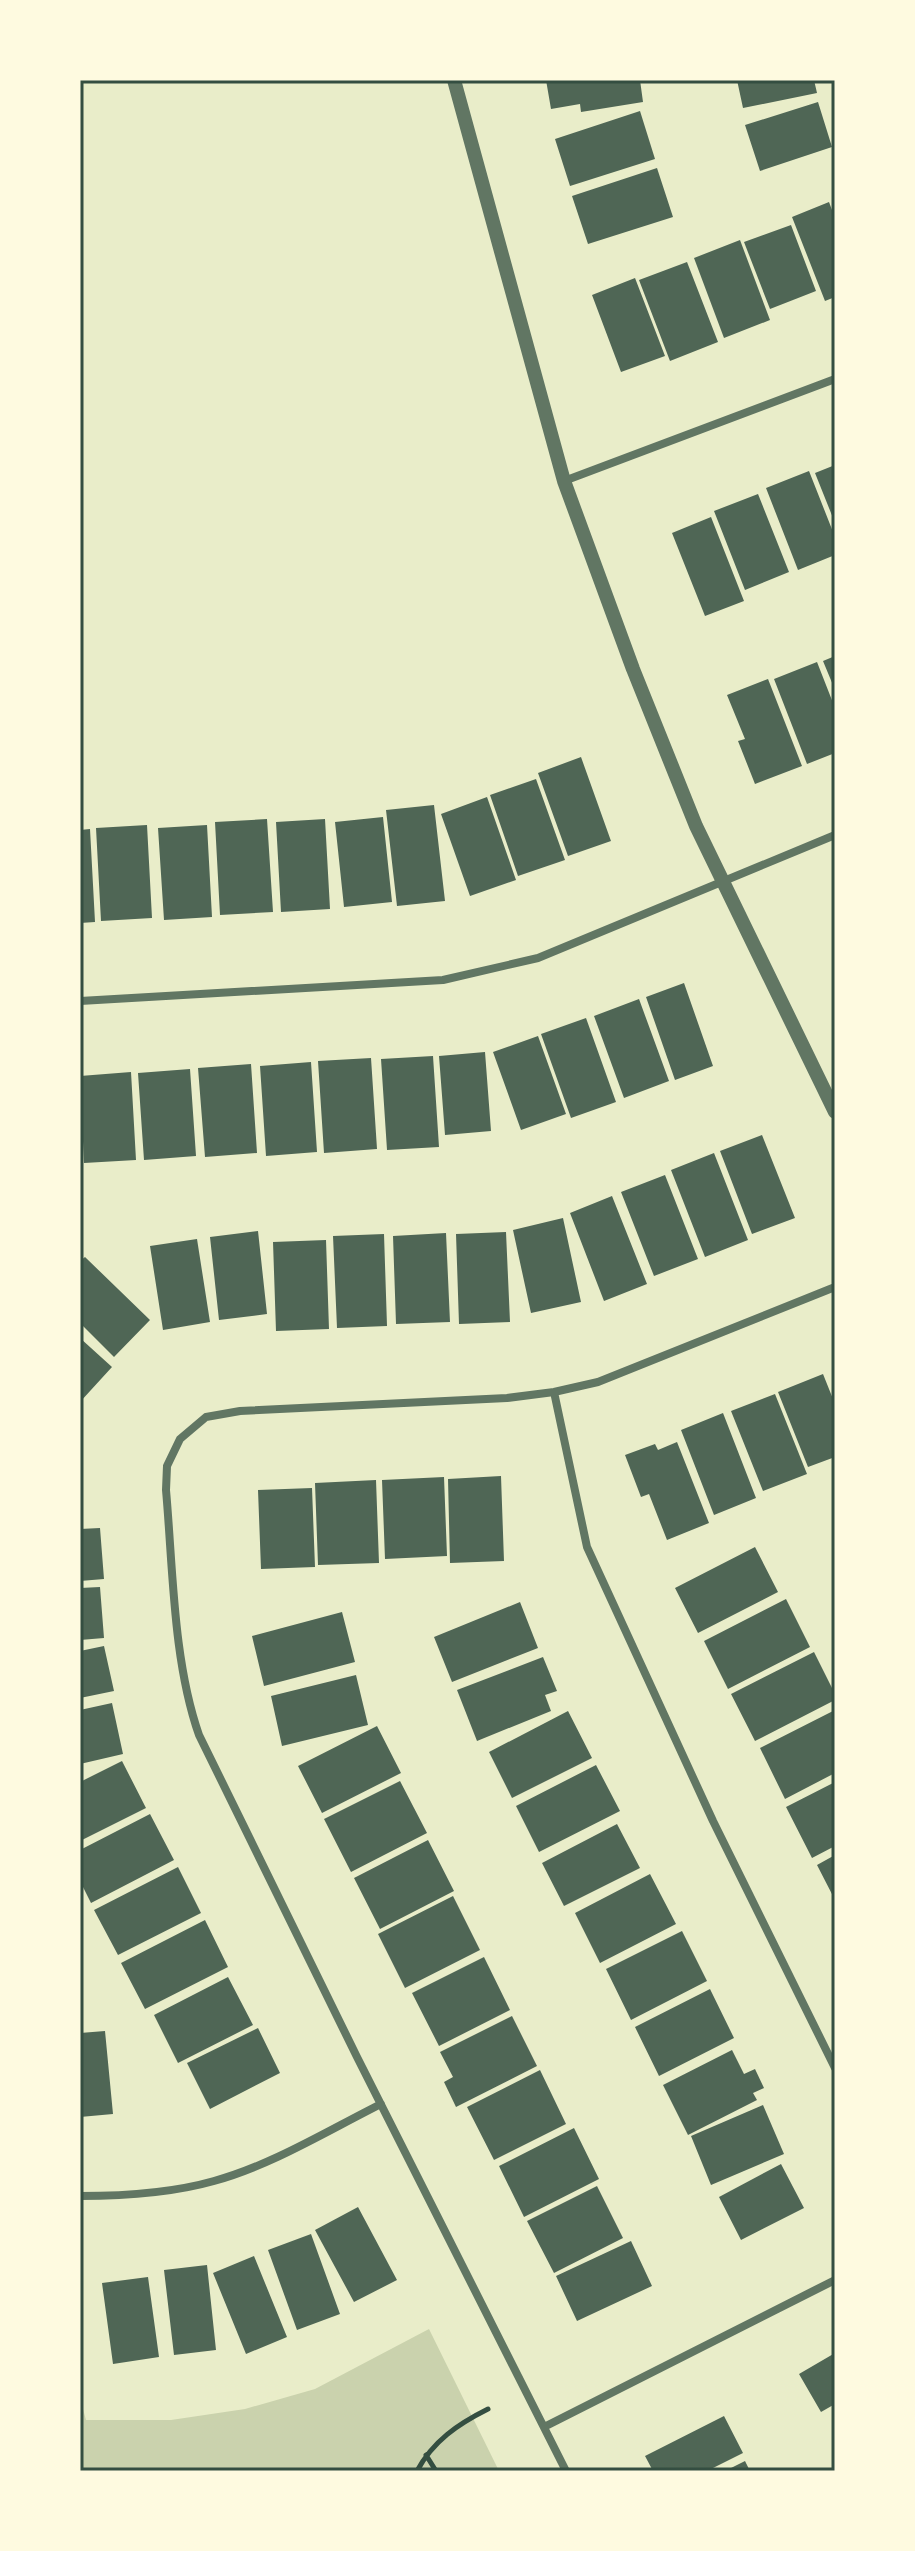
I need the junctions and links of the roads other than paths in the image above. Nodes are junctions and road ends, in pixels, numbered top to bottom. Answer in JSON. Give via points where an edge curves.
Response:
{"nodes":[{"id":1,"x":454,"y":80,"type":"edge"},
{"id":2,"x":835,"y":379,"type":"edge"},
{"id":3,"x":564,"y":481,"type":"junction"},
{"id":4,"x":835,"y":835,"type":"edge"},
{"id":5,"x":722,"y":881,"type":"junction"},
{"id":6,"x":80,"y":1001,"type":"edge"},
{"id":7,"x":835,"y":1112,"type":"edge"},
{"id":8,"x":835,"y":1287,"type":"edge"},
{"id":9,"x":554,"y":1392,"type":"junction"},
{"id":10,"x":835,"y":2068,"type":"edge"},
{"id":11,"x":381,"y":2104,"type":"junction"},
{"id":12,"x":80,"y":2196,"type":"edge"},
{"id":13,"x":835,"y":2280,"type":"edge"},
{"id":14,"x":544,"y":2427,"type":"junction"},
{"id":15,"x":566,"y":2471,"type":"edge"}],
"edges":[{"from":1,"to":3,"type":"street"},
{"from":2,"to":3,"type":"street"},
{"from":3,"to":5,"type":"street","via":[[639,683]]},
{"from":4,"to":5,"type":"street"},
{"from":5,"to":6,"type":"street","via":[[538,958],[443,980]]},
{"from":5,"to":7,"type":"street"},
{"from":8,"to":9,"type":"street","via":[[598,1382]]},
{"from":9,"to":10,"type":"street","via":[[587,1547]]},
{"from":9,"to":11,"type":"street","via":[[206,1417],[180,1439],[167,1466],[182,1677],[189,1709],[207,1757]]},
{"from":11,"to":12,"type":"street","via":[[213,2181],[143,2193]]},
{"from":11,"to":14,"type":"street"},
{"from":13,"to":14,"type":"street"},
{"from":14,"to":15,"type":"street"}]}
